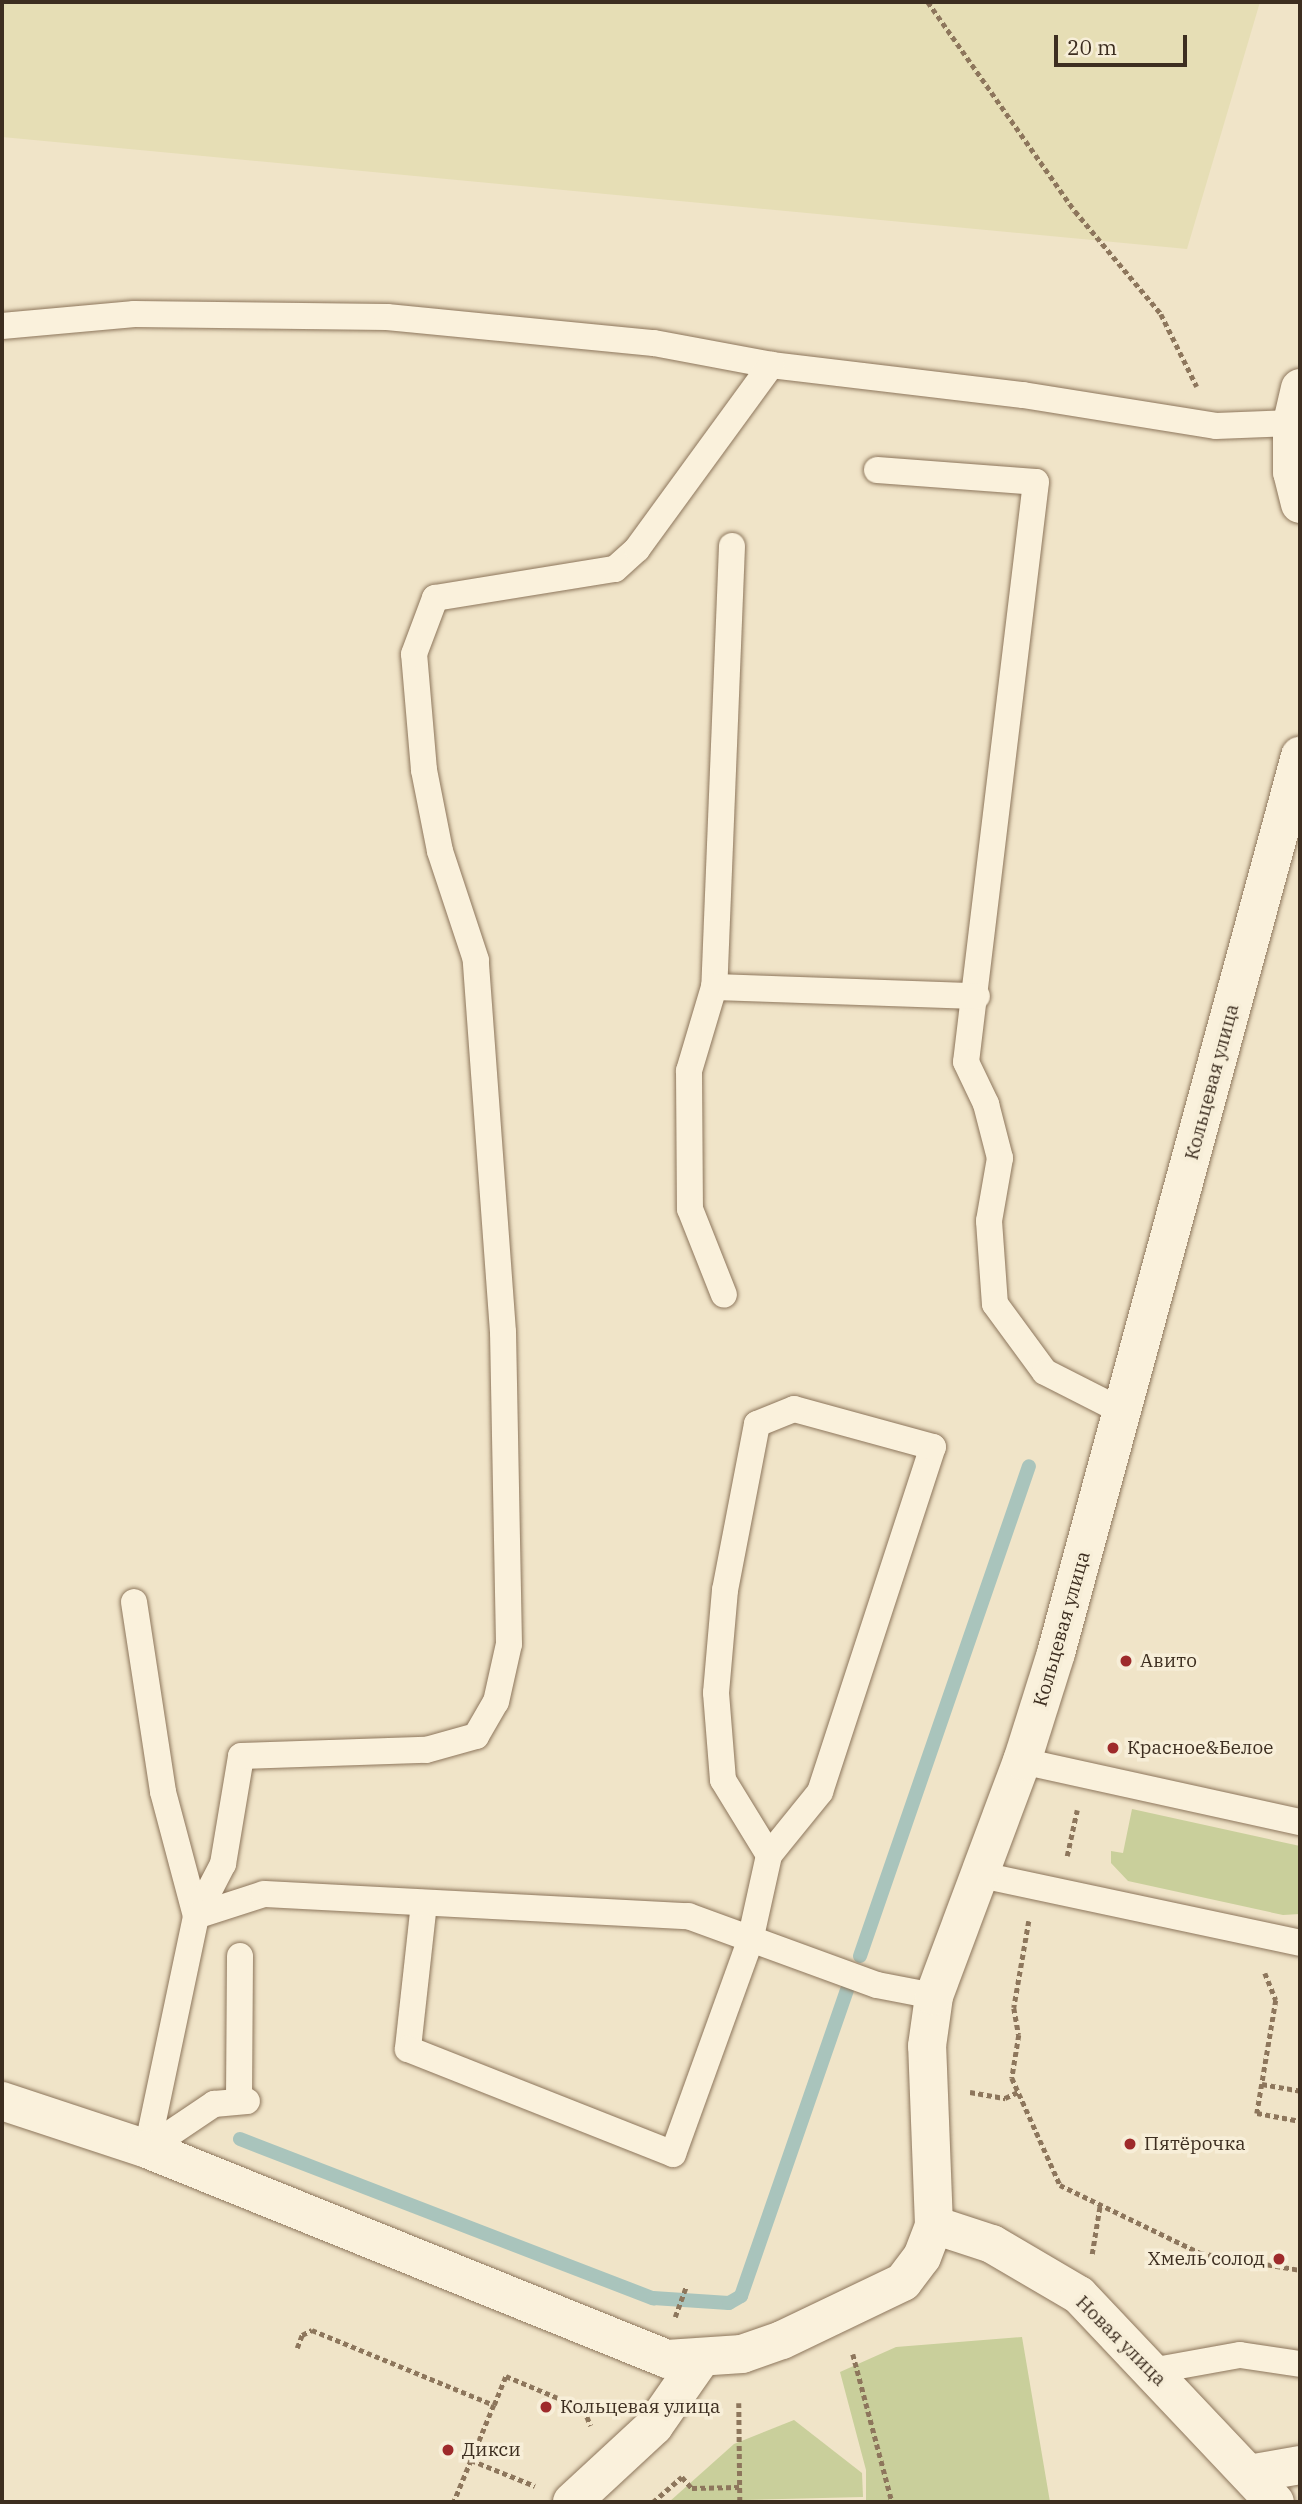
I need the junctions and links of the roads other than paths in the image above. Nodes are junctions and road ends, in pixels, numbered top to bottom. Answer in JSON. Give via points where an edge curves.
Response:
{"nodes":[{"id":1,"x":2,"y":326,"type":"edge"},
{"id":2,"x":771,"y":365,"type":"junction"},
{"id":3,"x":1296,"y":406,"type":"edge"},
{"id":4,"x":877,"y":470,"type":"dead end"},
{"id":5,"x":1300,"y":504,"type":"edge"},
{"id":6,"x":732,"y":546,"type":"dead end"},
{"id":7,"x":1300,"y":756,"type":"edge"},
{"id":8,"x":1294,"y":801,"type":"edge"},
{"id":9,"x":714,"y":987,"type":"junction"},
{"id":10,"x":977,"y":996,"type":"junction"},
{"id":11,"x":724,"y":1295,"type":"dead end"},
{"id":12,"x":1122,"y":1411,"type":"junction"},
{"id":13,"x":134,"y":1602,"type":"dead end"},
{"id":14,"x":1022,"y":1761,"type":"junction"},
{"id":15,"x":1300,"y":1822,"type":"edge"},
{"id":16,"x":769,"y":1855,"type":"junction"},
{"id":17,"x":981,"y":1875,"type":"junction"},
{"id":18,"x":424,"y":1903,"type":"junction"},
{"id":19,"x":196,"y":1916,"type":"junction"},
{"id":20,"x":750,"y":1941,"type":"junction"},
{"id":21,"x":1300,"y":1943,"type":"edge"},
{"id":22,"x":240,"y":1956,"type":"dead end"},
{"id":23,"x":934,"y":1996,"type":"junction"},
{"id":24,"x":2,"y":2101,"type":"edge"},
{"id":25,"x":148,"y":2149,"type":"junction"},
{"id":26,"x":934,"y":2225,"type":"junction"},
{"id":27,"x":699,"y":2360,"type":"junction"},
{"id":28,"x":1300,"y":2364,"type":"edge"},
{"id":29,"x":1151,"y":2371,"type":"junction"},
{"id":30,"x":1300,"y":2465,"type":"edge"},
{"id":31,"x":1249,"y":2474,"type":"junction"},
{"id":32,"x":556,"y":2495,"type":"edge"},
{"id":33,"x":1275,"y":2502,"type":"edge"}],
"edges":[{"from":1,"to":2,"type":"lane","via":[[134,314],[387,317],[654,343]]},
{"from":2,"to":3,"type":"lane","via":[[1023,395],[1216,426]]},
{"from":2,"to":19,"type":"lane","via":[[638,549],[615,569],[435,598],[414,654],[426,784],[440,852],[476,961],[503,1332],[509,1644],[496,1702],[476,1736],[426,1750],[241,1756],[223,1864]]},
{"from":3,"to":5,"type":"street","via":[[1293,472]]},
{"from":4,"to":10,"type":"lane","via":[[1036,482]]},
{"from":6,"to":9,"type":"lane"},
{"from":7,"to":8,"type":"street","name":"Кольцевая улица"},
{"from":8,"to":12,"type":"street","name":"Кольцевая улица"},
{"from":9,"to":10,"type":"lane"},
{"from":9,"to":11,"type":"lane","via":[[689,1071],[690,1209]]},
{"from":10,"to":12,"type":"lane","via":[[966,1062],[986,1104],[1000,1158],[989,1221],[995,1304],[1045,1372]]},
{"from":12,"to":14,"type":"street","name":"Кольцевая улица"},
{"from":13,"to":19,"type":"lane","via":[[163,1791]]},
{"from":14,"to":15,"type":"lane"},
{"from":14,"to":17,"type":"street","name":"Кольцевая улица"},
{"from":16,"to":16,"type":"lane","via":[[820,1792],[933,1447],[794,1409],[757,1424],[725,1590],[716,1693],[723,1780]]},
{"from":16,"to":20,"type":"lane"},
{"from":17,"to":21,"type":"lane"},
{"from":17,"to":23,"type":"street","name":"Кольцевая улица"},
{"from":18,"to":19,"type":"lane","via":[[264,1894]]},
{"from":18,"to":20,"type":"lane","via":[[688,1916]]},
{"from":18,"to":20,"type":"lane","via":[[408,2049],[673,2154]]},
{"from":19,"to":25,"type":"lane"},
{"from":20,"to":23,"type":"lane","via":[[877,1985]]},
{"from":22,"to":25,"type":"lane","via":[[243,2101],[214,2104]]},
{"from":23,"to":26,"type":"street","name":"Кольцевая улица","via":[[927,2056]]},
{"from":24,"to":25,"type":"street","name":"Кольцевая улица"},
{"from":25,"to":27,"type":"street","name":"Кольцевая улица","via":[[636,2350]]},
{"from":26,"to":27,"type":"street","name":"Кольцевая улица","via":[[922,2257],[903,2281],[782,2340],[742,2354]]},
{"from":26,"to":29,"type":"street","name":"Новая улица","via":[[992,2244],[1079,2295]]},
{"from":27,"to":32,"type":"street","via":[[654,2426]]},
{"from":28,"to":29,"type":"lane","via":[[1240,2355]]},
{"from":29,"to":31,"type":"street","name":"Новая улица"},
{"from":30,"to":31,"type":"street"},
{"from":31,"to":33,"type":"street","name":"Новая улица"}]}
